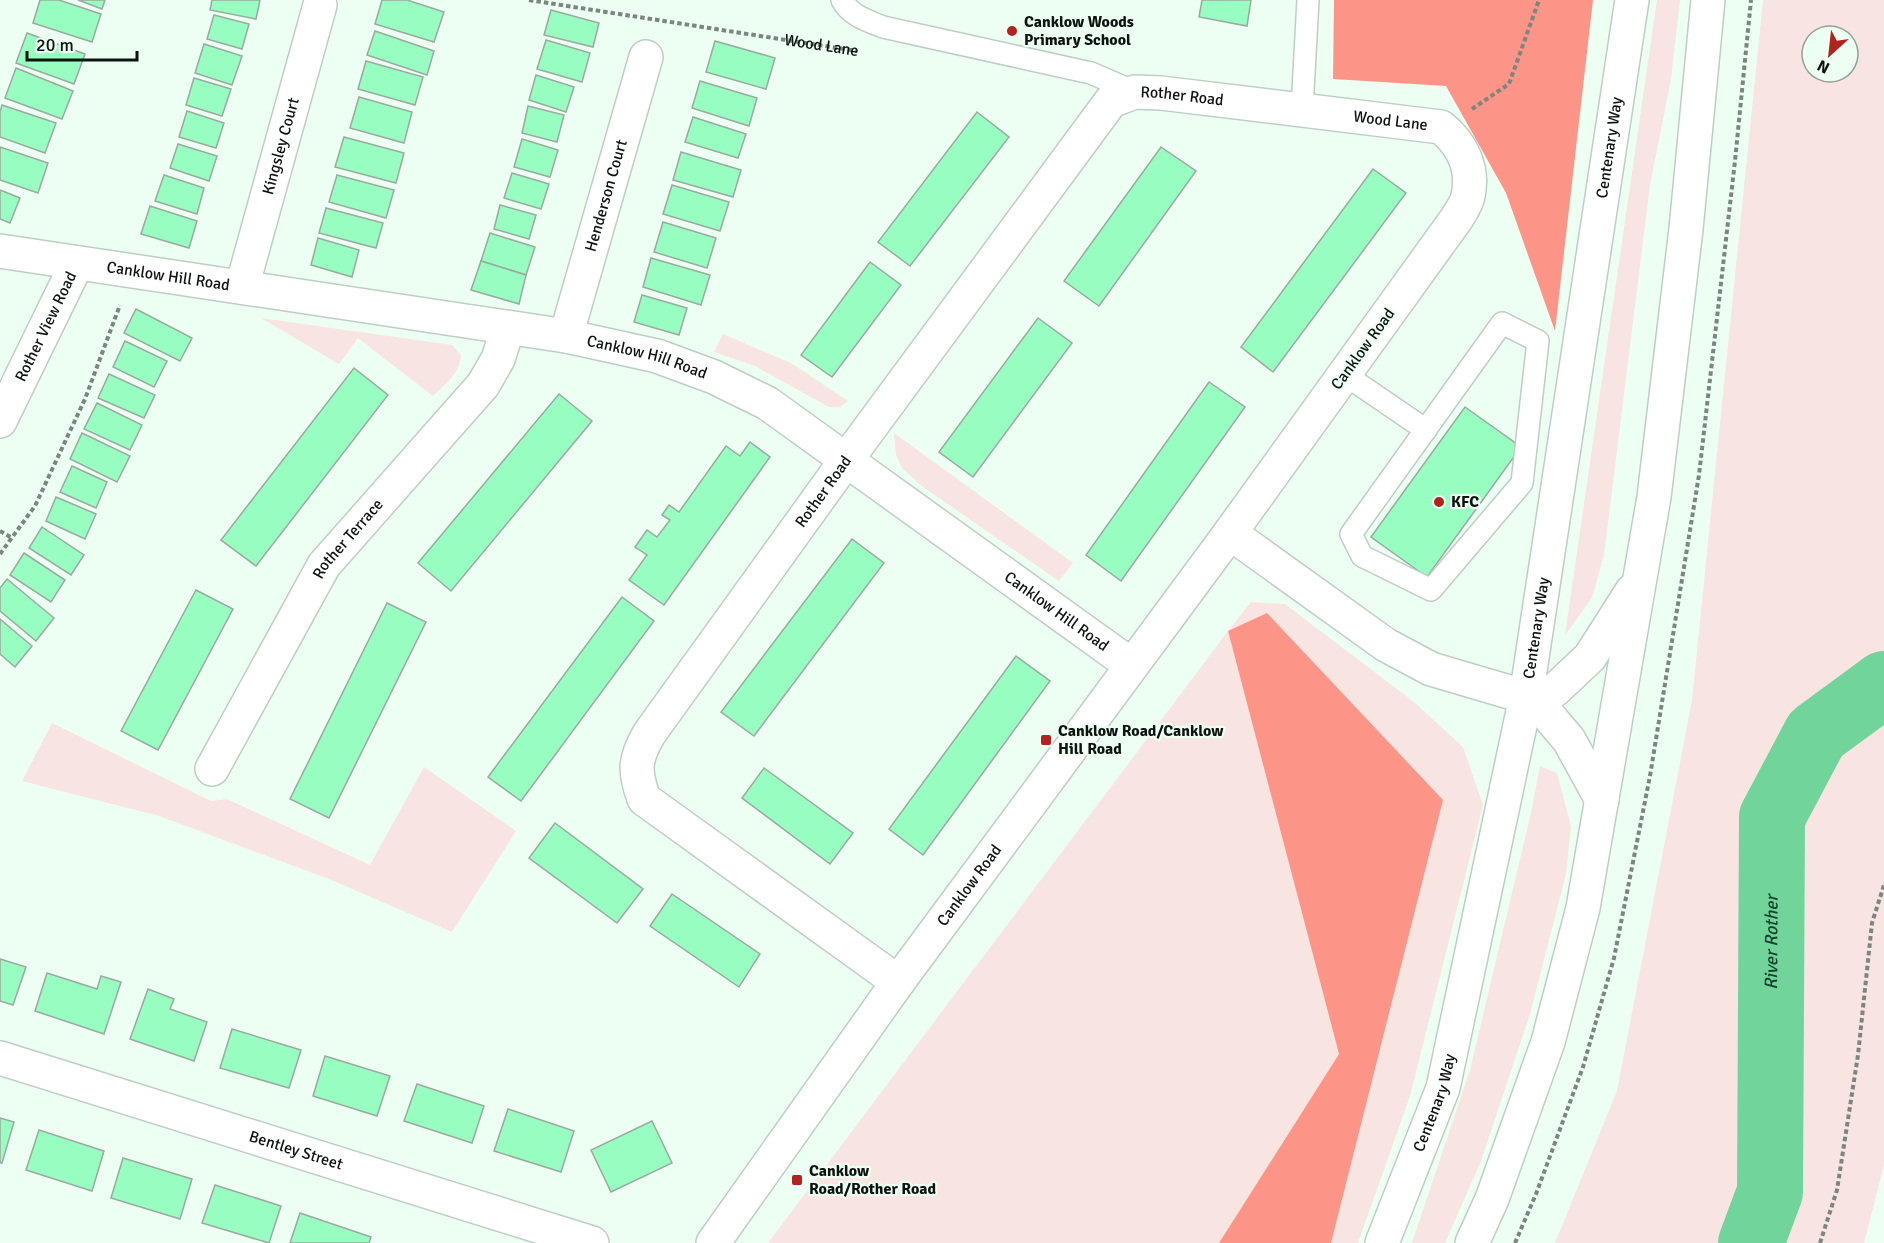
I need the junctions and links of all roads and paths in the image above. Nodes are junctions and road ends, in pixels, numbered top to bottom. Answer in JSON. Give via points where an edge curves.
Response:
{"nodes":[{"id":1,"x":529,"y":0,"type":"edge"},
{"id":2,"x":842,"y":0,"type":"edge"},
{"id":3,"x":1308,"y":0,"type":"edge"},
{"id":4,"x":1539,"y":0,"type":"edge"},
{"id":5,"x":1632,"y":0,"type":"edge"},
{"id":6,"x":1708,"y":0,"type":"edge"},
{"id":7,"x":320,"y":5,"type":"dead end"},
{"id":8,"x":863,"y":51,"type":"dead end"},
{"id":9,"x":646,"y":57,"type":"dead end"},
{"id":10,"x":1135,"y":92,"type":"junction"},
{"id":11,"x":1302,"y":110,"type":"junction"},
{"id":12,"x":1441,"y":128,"type":"junction"},
{"id":13,"x":1464,"y":155,"type":"joint"},
{"id":14,"x":0,"y":251,"type":"edge"},
{"id":15,"x":77,"y":263,"type":"junction"},
{"id":16,"x":133,"y":271,"type":"junction"},
{"id":17,"x":242,"y":287,"type":"junction"},
{"id":18,"x":508,"y":328,"type":"junction"},
{"id":19,"x":566,"y":336,"type":"junction"},
{"id":20,"x":1344,"y":374,"type":"junction"},
{"id":21,"x":0,"y":421,"type":"edge"},
{"id":22,"x":1426,"y":430,"type":"junction"},
{"id":23,"x":847,"y":459,"type":"junction"},
{"id":24,"x":0,"y":531,"type":"edge"},
{"id":25,"x":1230,"y":533,"type":"junction"},
{"id":26,"x":12,"y":538,"type":"junction"},
{"id":27,"x":0,"y":554,"type":"edge"},
{"id":28,"x":1640,"y":577,"type":"junction"},
{"id":29,"x":1131,"y":665,"type":"junction"},
{"id":30,"x":1526,"y":697,"type":"junction"},
{"id":31,"x":212,"y":769,"type":"dead end"},
{"id":32,"x":1602,"y":800,"type":"junction"},
{"id":33,"x":1884,"y":885,"type":"edge"},
{"id":34,"x":898,"y":981,"type":"junction"},
{"id":35,"x":0,"y":1058,"type":"edge"},
{"id":36,"x":592,"y":1243,"type":"edge"},
{"id":37,"x":713,"y":1243,"type":"edge"},
{"id":38,"x":1382,"y":1243,"type":"edge"},
{"id":39,"x":1472,"y":1243,"type":"edge"},
{"id":40,"x":1820,"y":1243,"type":"edge"}],
"edges":[{"from":1,"to":8,"type":"path","name":"Wood Lane"},
{"from":2,"to":10,"type":"lane","via":[[859,17],[883,27],[1090,73]]},
{"from":3,"to":11,"type":"lane"},
{"from":4,"to":12,"type":"path","via":[[1509,84]]},
{"from":5,"to":30,"type":"street","name":"Centenary Way"},
{"from":6,"to":28,"type":"street","via":[[1684,252],[1654,497]]},
{"from":7,"to":17,"type":"street","name":"Kingsley Court"},
{"from":9,"to":19,"type":"street","name":"Henderson Court"},
{"from":10,"to":11,"type":"street","name":"Rother Road"},
{"from":10,"to":23,"type":"street","name":"Rother Road","via":[[1111,101]]},
{"from":11,"to":12,"type":"street","name":"Wood Lane"},
{"from":12,"to":13,"type":"street","name":"Wood Lane","via":[[1455,138]]},
{"from":13,"to":20,"type":"street","name":"Canklow Road","via":[[1468,197],[1457,218]]},
{"from":14,"to":15,"type":"street","name":"Canklow Hill Road"},
{"from":15,"to":16,"type":"street","name":"Canklow Hill Road"},
{"from":15,"to":21,"type":"street","name":"Rother View Road"},
{"from":16,"to":17,"type":"street","name":"Canklow Hill Road"},
{"from":16,"to":26,"type":"path","via":[[85,399],[35,506]]},
{"from":17,"to":18,"type":"street","name":"Canklow Hill Road"},
{"from":18,"to":19,"type":"street","name":"Canklow Hill Road"},
{"from":18,"to":31,"type":"street","name":"Rother Terrace","via":[[483,385],[324,565]]},
{"from":19,"to":23,"type":"street","name":"Canklow Hill Road","via":[[657,356],[714,377],[767,404]]},
{"from":20,"to":22,"type":"lane"},
{"from":20,"to":25,"type":"street","name":"Canklow Road"},
{"from":22,"to":22,"type":"lane","via":[[1502,323],[1538,341],[1522,483],[1431,590],[1362,556],[1350,534]]},
{"from":23,"to":29,"type":"street","name":"Canklow Hill Road"},
{"from":23,"to":34,"type":"street","name":"Rother Road","via":[[649,734],[635,767],[644,798]]},
{"from":24,"to":26,"type":"path"},
{"from":25,"to":29,"type":"street","name":"Canklow Road"},
{"from":25,"to":30,"type":"street","via":[[1395,650],[1431,669]]},
{"from":26,"to":27,"type":"path"},
{"from":28,"to":30,"type":"street","via":[[1590,657],[1555,690]]},
{"from":28,"to":32,"type":"street"},
{"from":29,"to":34,"type":"street","name":"Canklow Road"},
{"from":30,"to":32,"type":"street","via":[[1569,740]]},
{"from":30,"to":38,"type":"street","name":"Centenary Way","via":[[1443,1088]]},
{"from":32,"to":39,"type":"street","via":[[1583,908],[1548,1042],[1492,1199]]},
{"from":33,"to":40,"type":"path","via":[[1872,923],[1858,1055],[1837,1190]]},
{"from":34,"to":37,"type":"street","name":"Canklow Road"},
{"from":35,"to":36,"type":"street","name":"Bentley Street"}]}
